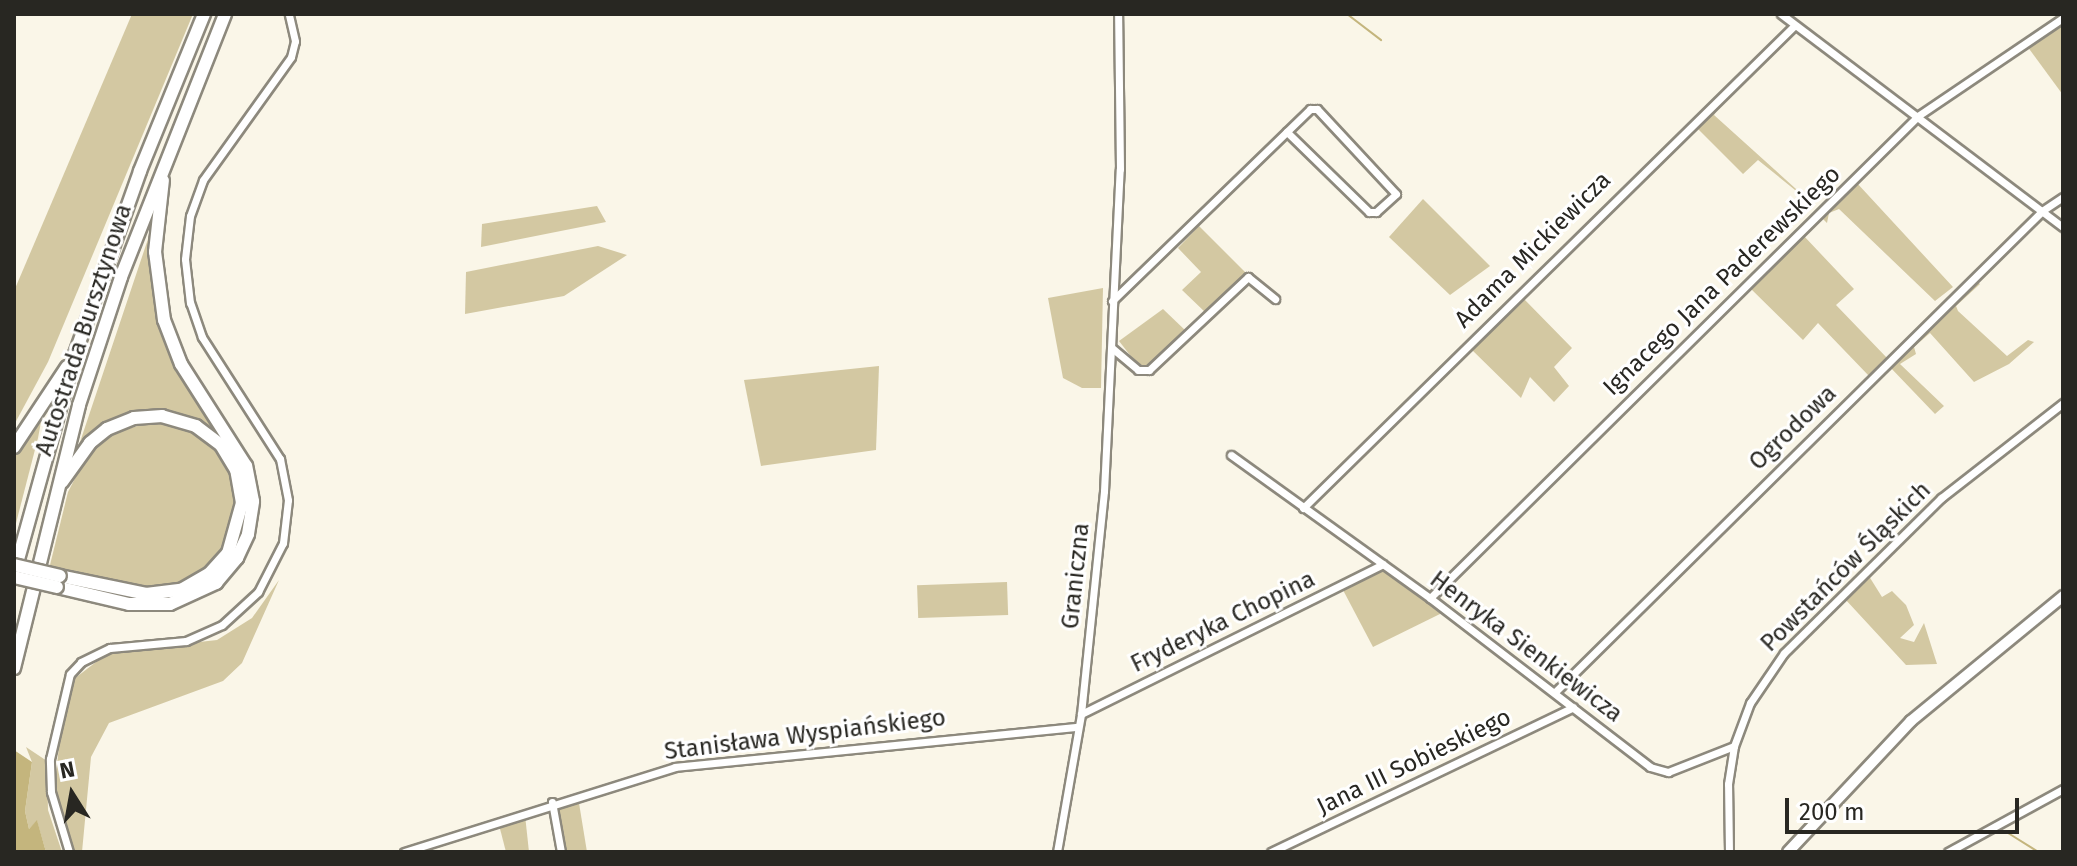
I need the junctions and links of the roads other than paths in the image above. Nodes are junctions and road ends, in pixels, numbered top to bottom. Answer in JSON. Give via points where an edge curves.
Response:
{"nodes":[{"id":1,"x":204,"y":14,"type":"edge"},
{"id":2,"x":225,"y":14,"type":"edge"},
{"id":3,"x":289,"y":14,"type":"edge"},
{"id":4,"x":1118,"y":14,"type":"edge"},
{"id":5,"x":1781,"y":14,"type":"edge"},
{"id":6,"x":2063,"y":18,"type":"edge"},
{"id":7,"x":1795,"y":25,"type":"junction"},
{"id":8,"x":1918,"y":116,"type":"junction"},
{"id":9,"x":1287,"y":132,"type":"junction"},
{"id":10,"x":167,"y":157,"type":"junction"},
{"id":11,"x":2063,"y":197,"type":"edge"},
{"id":12,"x":2042,"y":211,"type":"junction"},
{"id":13,"x":2063,"y":227,"type":"edge"},
{"id":14,"x":1275,"y":299,"type":"dead end"},
{"id":15,"x":1112,"y":301,"type":"junction"},
{"id":16,"x":1112,"y":348,"type":"junction"},
{"id":17,"x":75,"y":354,"type":"junction"},
{"id":18,"x":2063,"y":403,"type":"edge"},
{"id":19,"x":14,"y":447,"type":"edge"},
{"id":20,"x":1231,"y":455,"type":"dead end"},
{"id":21,"x":53,"y":495,"type":"junction"},
{"id":22,"x":1303,"y":508,"type":"junction"},
{"id":23,"x":1383,"y":564,"type":"junction"},
{"id":24,"x":14,"y":565,"type":"edge"},
{"id":25,"x":14,"y":575,"type":"edge"},
{"id":26,"x":58,"y":581,"type":"junction"},
{"id":27,"x":2063,"y":596,"type":"edge"},
{"id":28,"x":1430,"y":598,"type":"junction"},
{"id":29,"x":14,"y":668,"type":"edge"},
{"id":30,"x":1555,"y":692,"type":"junction"},
{"id":31,"x":1573,"y":707,"type":"junction"},
{"id":32,"x":1081,"y":714,"type":"junction"},
{"id":33,"x":1077,"y":727,"type":"junction"},
{"id":34,"x":1734,"y":746,"type":"junction"},
{"id":35,"x":2063,"y":789,"type":"edge"},
{"id":36,"x":552,"y":802,"type":"junction"},
{"id":37,"x":69,"y":852,"type":"edge"},
{"id":38,"x":404,"y":852,"type":"edge"},
{"id":39,"x":561,"y":852,"type":"edge"},
{"id":40,"x":1057,"y":852,"type":"edge"},
{"id":41,"x":1271,"y":852,"type":"edge"},
{"id":42,"x":1729,"y":852,"type":"edge"},
{"id":43,"x":1788,"y":852,"type":"edge"},
{"id":44,"x":1948,"y":852,"type":"edge"}],
"edges":[{"from":1,"to":17,"type":"highway","name":"Autostrada Bursztynowa","via":[[140,171]]},
{"from":2,"to":10,"type":"highway","name":"Autostrada Bursztynowa"},
{"from":3,"to":37,"type":"street","via":[[295,41],[291,57],[203,180],[190,216],[185,259],[190,303],[202,337],[280,459],[288,500],[283,543],[258,592],[222,625],[186,641],[110,648],[81,662],[70,674],[50,759],[51,792]]},
{"from":4,"to":15,"type":"street","name":"Graniczna","via":[[1120,169]]},
{"from":5,"to":7,"type":"street"},
{"from":6,"to":8,"type":"street","name":"Ignacego Jana Paderewskiego"},
{"from":7,"to":8,"type":"street"},
{"from":7,"to":22,"type":"street","name":"Adama Mickiewicza"},
{"from":8,"to":12,"type":"street"},
{"from":8,"to":28,"type":"street","name":"Ignacego Jana Paderewskiego"},
{"from":9,"to":9,"type":"street","via":[[1310,109],[1317,109],[1396,194],[1369,212]]},
{"from":9,"to":15,"type":"street"},
{"from":10,"to":21,"type":"highway","name":"Autostrada Bursztynowa","via":[[121,277]]},
{"from":10,"to":26,"type":"highway","via":[[155,252],[159,300],[181,364],[246,466],[253,501],[248,534],[228,571],[185,600],[147,606]]},
{"from":11,"to":12,"type":"street","name":"Ogrodowa"},
{"from":12,"to":13,"type":"street"},
{"from":12,"to":30,"type":"street","name":"Ogrodowa"},
{"from":14,"to":16,"type":"street","via":[[1248,277],[1149,370],[1138,370]]},
{"from":15,"to":16,"type":"street","name":"Graniczna"},
{"from":16,"to":32,"type":"street","name":"Graniczna","via":[[1104,491]]},
{"from":17,"to":19,"type":"highway"},
{"from":17,"to":25,"type":"highway","name":"Autostrada Bursztynowa"},
{"from":18,"to":34,"type":"street","name":"Powstańców Śląskich","via":[[1941,498],[1784,653],[1750,703]]},
{"from":20,"to":22,"type":"street","name":"Henryka Sienkiewicza"},
{"from":21,"to":26,"type":"highway","via":[[98,435],[125,420],[153,415],[188,422],[213,438],[229,457],[241,492],[241,520],[228,553],[189,586],[146,594]]},
{"from":21,"to":29,"type":"highway","name":"Autostrada Bursztynowa"},
{"from":22,"to":23,"type":"street","name":"Henryka Sienkiewicza"},
{"from":23,"to":28,"type":"street","name":"Henryka Sienkiewicza"},
{"from":23,"to":32,"type":"street","name":"Fryderyka Chopina"},
{"from":24,"to":26,"type":"highway","bridge":true},
{"from":25,"to":26,"type":"highway","bridge":true},
{"from":27,"to":43,"type":"main road","via":[[1911,721]]},
{"from":28,"to":30,"type":"street","name":"Henryka Sienkiewicza"},
{"from":30,"to":31,"type":"street","name":"Henryka Sienkiewicza"},
{"from":31,"to":34,"type":"street","name":"Henryka Sienkiewicza","via":[[1661,772]]},
{"from":31,"to":41,"type":"street","name":"Jana III Sobieskiego"},
{"from":32,"to":33,"type":"street","name":"Graniczna"},
{"from":33,"to":36,"type":"street","name":"Stanisława Wyspiańskiego","via":[[675,767]]},
{"from":33,"to":40,"type":"street","name":"Graniczna"},
{"from":34,"to":42,"type":"street","name":"Powstańców Śląskich","via":[[1728,784]]},
{"from":35,"to":44,"type":"street"},
{"from":36,"to":38,"type":"street","name":"Stanisława Wyspiańskiego"},
{"from":36,"to":39,"type":"street"}]}
